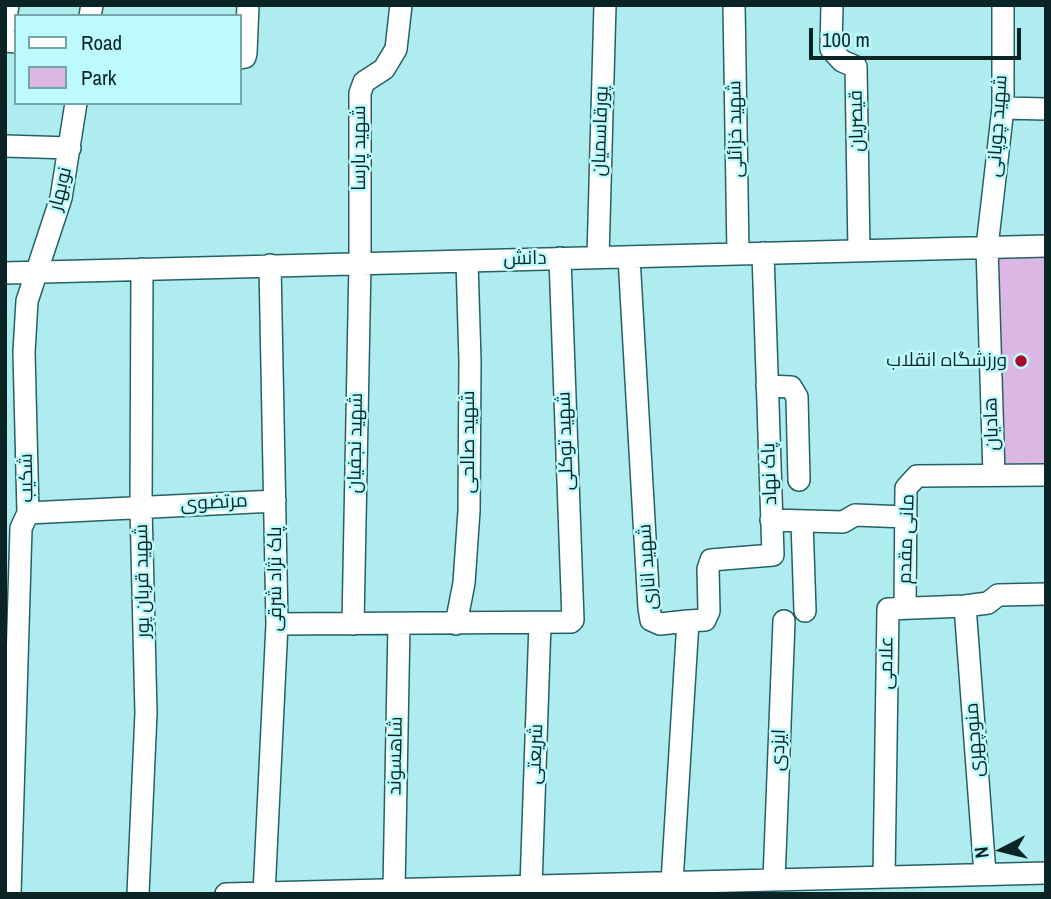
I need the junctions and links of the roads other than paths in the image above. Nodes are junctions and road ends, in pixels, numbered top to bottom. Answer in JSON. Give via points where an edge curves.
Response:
{"nodes":[{"id":1,"x":8,"y":5,"type":"edge"},
{"id":2,"x":248,"y":5,"type":"edge"},
{"id":3,"x":401,"y":5,"type":"edge"},
{"id":4,"x":605,"y":5,"type":"edge"},
{"id":5,"x":734,"y":5,"type":"edge"},
{"id":6,"x":832,"y":5,"type":"edge"},
{"id":7,"x":1003,"y":5,"type":"edge"},
{"id":8,"x":5,"y":24,"type":"edge"},
{"id":9,"x":242,"y":58,"type":"edge"},
{"id":10,"x":76,"y":105,"type":"edge"},
{"id":11,"x":1003,"y":108,"type":"junction"},
{"id":12,"x":1046,"y":109,"type":"edge"},
{"id":13,"x":5,"y":146,"type":"edge"},
{"id":14,"x":71,"y":148,"type":"junction"},
{"id":15,"x":1046,"y":246,"type":"edge"},
{"id":16,"x":987,"y":247,"type":"junction"},
{"id":17,"x":859,"y":251,"type":"junction"},
{"id":18,"x":763,"y":253,"type":"junction"},
{"id":19,"x":738,"y":254,"type":"junction"},
{"id":20,"x":598,"y":257,"type":"junction"},
{"id":21,"x":629,"y":257,"type":"junction"},
{"id":22,"x":560,"y":258,"type":"junction"},
{"id":23,"x":467,"y":261,"type":"junction"},
{"id":24,"x":360,"y":263,"type":"junction"},
{"id":25,"x":270,"y":265,"type":"junction"},
{"id":26,"x":142,"y":269,"type":"junction"},
{"id":27,"x":35,"y":272,"type":"junction"},
{"id":28,"x":5,"y":273,"type":"edge"},
{"id":29,"x":767,"y":387,"type":"junction"},
{"id":30,"x":994,"y":475,"type":"junction"},
{"id":31,"x":1046,"y":475,"type":"edge"},
{"id":32,"x":799,"y":480,"type":"dead end"},
{"id":33,"x":275,"y":501,"type":"junction"},
{"id":34,"x":141,"y":507,"type":"junction"},
{"id":35,"x":906,"y":517,"type":"junction"},
{"id":36,"x":771,"y":520,"type":"junction"},
{"id":37,"x":802,"y":521,"type":"junction"},
{"id":38,"x":18,"y":523,"type":"edge"},
{"id":39,"x":1046,"y":594,"type":"edge"},
{"id":40,"x":965,"y":606,"type":"junction"},
{"id":41,"x":905,"y":608,"type":"junction"},
{"id":42,"x":806,"y":611,"type":"dead end"},
{"id":43,"x":688,"y":621,"type":"junction"},
{"id":44,"x":784,"y":621,"type":"dead end"},
{"id":45,"x":540,"y":623,"type":"junction"},
{"id":46,"x":277,"y":624,"type":"junction"},
{"id":47,"x":353,"y":624,"type":"junction"},
{"id":48,"x":399,"y":624,"type":"junction"},
{"id":49,"x":456,"y":624,"type":"junction"},
{"id":50,"x":11,"y":663,"type":"edge"},
{"id":51,"x":1046,"y":873,"type":"edge"},
{"id":52,"x":884,"y":877,"type":"junction"},
{"id":53,"x":774,"y":880,"type":"junction"},
{"id":54,"x":996,"y":881,"type":"edge"},
{"id":55,"x":672,"y":882,"type":"junction"},
{"id":56,"x":913,"y":885,"type":"edge"},
{"id":57,"x":810,"y":886,"type":"edge"},
{"id":58,"x":739,"y":887,"type":"edge"},
{"id":59,"x":539,"y":888,"type":"edge"},
{"id":60,"x":648,"y":888,"type":"edge"},
{"id":61,"x":394,"y":889,"type":"junction"},
{"id":62,"x":437,"y":891,"type":"edge"},
{"id":63,"x":359,"y":892,"type":"edge"},
{"id":64,"x":264,"y":893,"type":"edge"},
{"id":65,"x":10,"y":894,"type":"edge"},
{"id":66,"x":138,"y":894,"type":"edge"},
{"id":67,"x":226,"y":894,"type":"edge"}],
"edges":[{"from":1,"to":8,"type":"street"},
{"from":2,"to":9,"type":"street"},
{"from":3,"to":24,"type":"street","name":"شهید پارسا","via":[[396,49],[384,69],[364,82],[360,93]]},
{"from":4,"to":20,"type":"street","name":"پورقاسمیان"},
{"from":5,"to":19,"type":"street","name":"شهید خزائلی"},
{"from":6,"to":17,"type":"street","name":"قیصریان","via":[[831,49],[856,67]]},
{"from":7,"to":11,"type":"street","name":"شهید چوپانی"},
{"from":10,"to":14,"type":"street","name":"نوبهار"},
{"from":11,"to":12,"type":"street"},
{"from":11,"to":16,"type":"street","name":"شهید چوپانی"},
{"from":13,"to":14,"type":"street"},
{"from":14,"to":27,"type":"street","name":"نوبهار","via":[[61,198]]},
{"from":15,"to":16,"type":"street","name":"دانش"},
{"from":16,"to":17,"type":"street","name":"دانش"},
{"from":16,"to":30,"type":"street","name":"هادیان"},
{"from":17,"to":18,"type":"street","name":"دانش"},
{"from":18,"to":19,"type":"street","name":"دانش"},
{"from":18,"to":29,"type":"street","name":"پاک نهاد"},
{"from":19,"to":21,"type":"street","name":"دانش"},
{"from":20,"to":21,"type":"street","name":"دانش"},
{"from":20,"to":22,"type":"street","name":"دانش"},
{"from":21,"to":43,"type":"street","name":"شهید اناری","via":[[649,608],[652,620],[660,624]]},
{"from":22,"to":23,"type":"street","name":"دانش"},
{"from":22,"to":45,"type":"street","name":"شهید توکلی","via":[[573,620]]},
{"from":23,"to":24,"type":"street","name":"دانش"},
{"from":23,"to":49,"type":"street","name":"شهید صالحی","via":[[469,511]]},
{"from":24,"to":25,"type":"street","name":"دانش"},
{"from":24,"to":47,"type":"street","name":"شهید نجفیان"},
{"from":25,"to":26,"type":"street","name":"دانش"},
{"from":25,"to":33,"type":"street","name":"پاک نژاد شرقی"},
{"from":26,"to":27,"type":"street","name":"دانش"},
{"from":26,"to":34,"type":"street","name":"شهید قربان پور"},
{"from":27,"to":28,"type":"street","name":"دانش"},
{"from":27,"to":38,"type":"street","name":"شکیب","via":[[27,301]]},
{"from":29,"to":32,"type":"street","via":[[791,387],[797,397]]},
{"from":29,"to":36,"type":"street","name":"پاک نهاد"},
{"from":30,"to":31,"type":"street","name":"مانی مقدم"},
{"from":30,"to":35,"type":"street","name":"مانی مقدم","via":[[917,476],[906,488]]},
{"from":33,"to":34,"type":"street","name":"مرتضوی"},
{"from":33,"to":46,"type":"street","name":"پاک نژاد شرقی"},
{"from":34,"to":38,"type":"street","name":"مرتضوی"},
{"from":34,"to":66,"type":"street","name":"شهید قربان پور","via":[[146,713]]},
{"from":35,"to":37,"type":"street","via":[[855,515],[843,522]]},
{"from":35,"to":41,"type":"street","name":"مانی مقدم"},
{"from":36,"to":37,"type":"street"},
{"from":36,"to":43,"type":"street","name":"پاک نهاد","via":[[773,555],[711,560],[709,611],[705,620]]},
{"from":37,"to":42,"type":"street"},
{"from":38,"to":50,"type":"street","name":"شکیب"},
{"from":39,"to":40,"type":"street","via":[[998,595],[988,603]]},
{"from":40,"to":41,"type":"street"},
{"from":40,"to":54,"type":"street","name":"منوچهری"},
{"from":41,"to":52,"type":"street","name":"علامی","via":[[888,609]]},
{"from":43,"to":55,"type":"street","name":"شهید اناری"},
{"from":44,"to":53,"type":"street","name":"ایزدی"},
{"from":45,"to":49,"type":"street"},
{"from":45,"to":59,"type":"street","name":"شریعتی"},
{"from":46,"to":47,"type":"street"},
{"from":46,"to":64,"type":"street","name":"پاک نژاد شرقی"},
{"from":47,"to":48,"type":"street"},
{"from":48,"to":49,"type":"street"},
{"from":48,"to":61,"type":"street","name":"شاهسوند"},
{"from":50,"to":65,"type":"street","name":"شکیب"},
{"from":51,"to":54,"type":"street"},
{"from":52,"to":56,"type":"street"},
{"from":52,"to":57,"type":"street"},
{"from":53,"to":57,"type":"street"},
{"from":53,"to":58,"type":"street"},
{"from":54,"to":56,"type":"street"},
{"from":55,"to":58,"type":"street"},
{"from":55,"to":60,"type":"street"},
{"from":59,"to":60,"type":"street"},
{"from":59,"to":62,"type":"street"},
{"from":61,"to":62,"type":"street"},
{"from":61,"to":63,"type":"street"},
{"from":63,"to":64,"type":"street"},
{"from":64,"to":67,"type":"street"}]}
